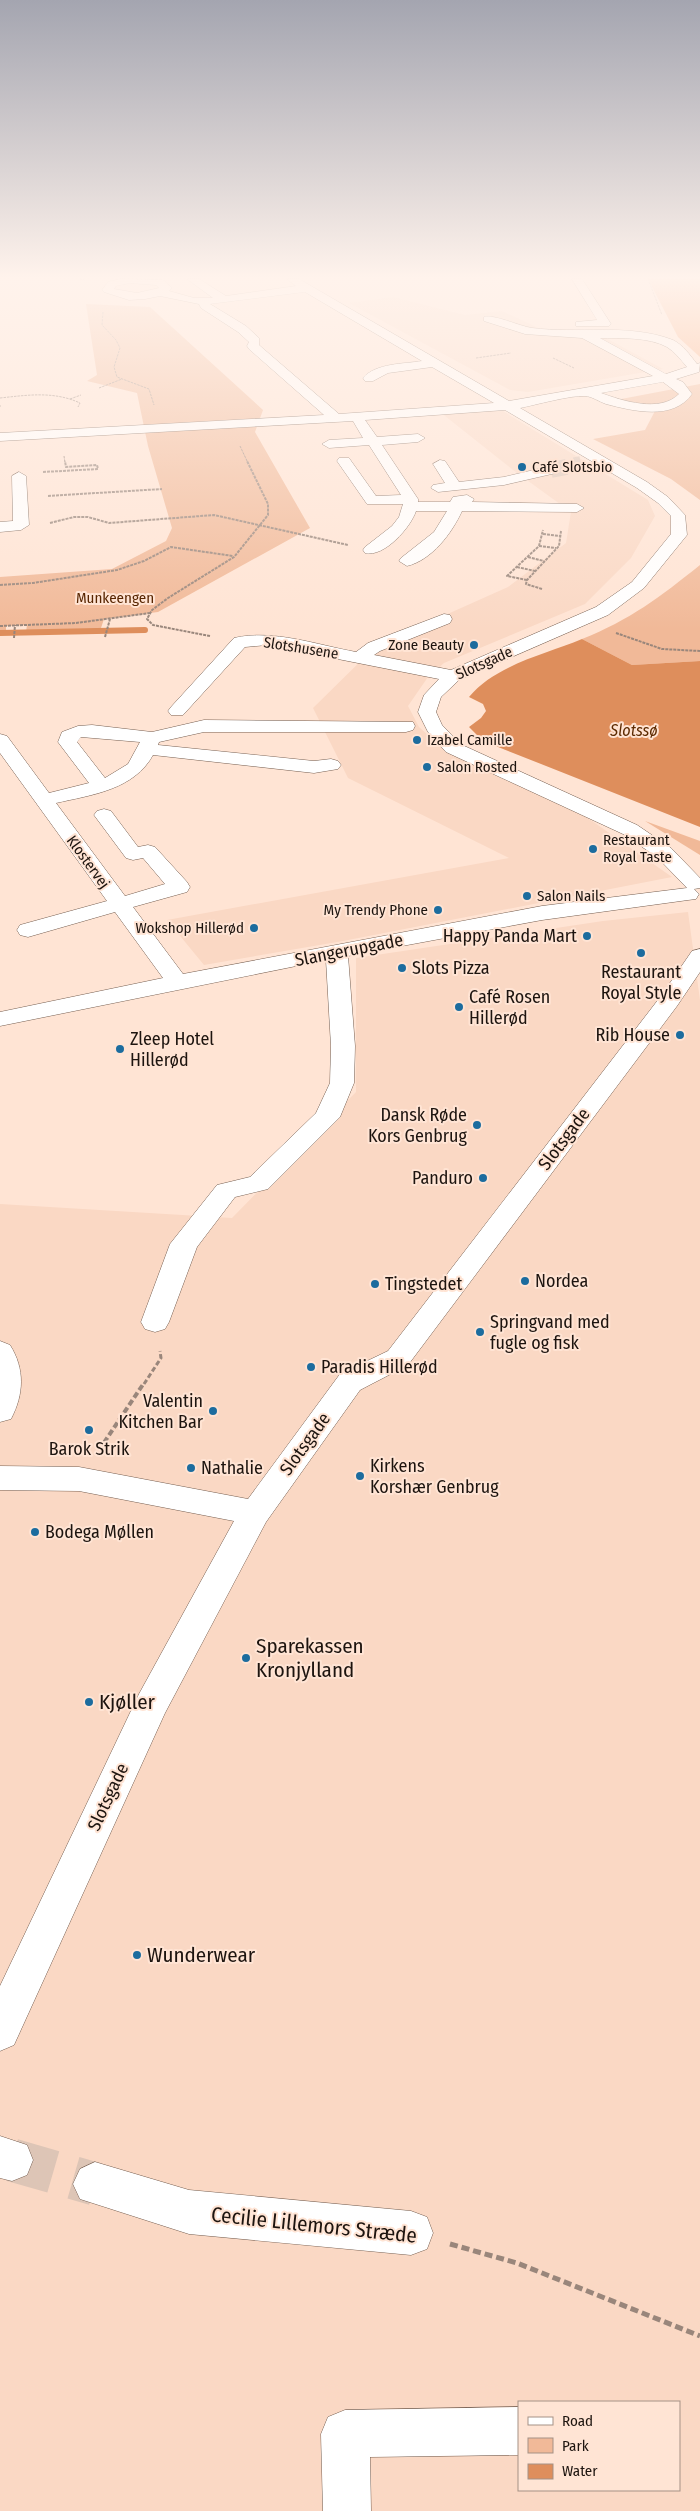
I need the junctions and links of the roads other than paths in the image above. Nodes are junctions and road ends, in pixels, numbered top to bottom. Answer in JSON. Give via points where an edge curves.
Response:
{"nodes":[{"id":1,"x":310,"y":396,"type":"edge"},
{"id":2,"x":490,"y":396,"type":"edge"},
{"id":3,"x":561,"y":396,"type":"edge"},
{"id":4,"x":597,"y":396,"type":"edge"},
{"id":5,"x":685,"y":396,"type":"edge"},
{"id":6,"x":506,"y":406,"type":"junction"},
{"id":7,"x":356,"y":416,"type":"junction"},
{"id":8,"x":335,"y":418,"type":"junction"},
{"id":9,"x":0,"y":437,"type":"edge"},
{"id":10,"x":418,"y":438,"type":"dead end"},
{"id":11,"x":373,"y":441,"type":"junction"},
{"id":12,"x":329,"y":444,"type":"dead end"},
{"id":13,"x":600,"y":460,"type":"junction"},
{"id":14,"x":344,"y":461,"type":"dead end"},
{"id":15,"x":440,"y":464,"type":"dead end"},
{"id":16,"x":581,"y":464,"type":"tunnel mouth"},
{"id":17,"x":551,"y":470,"type":"tunnel mouth"},
{"id":18,"x":19,"y":476,"type":"dead end"},
{"id":19,"x":455,"y":487,"type":"junction"},
{"id":20,"x":409,"y":498,"type":"junction"},
{"id":21,"x":480,"y":498,"type":"dead end"},
{"id":22,"x":456,"y":507,"type":"junction"},
{"id":23,"x":570,"y":508,"type":"road end"},
{"id":24,"x":0,"y":527,"type":"edge"},
{"id":25,"x":402,"y":527,"type":"junction"},
{"id":26,"x":441,"y":535,"type":"junction"},
{"id":27,"x":370,"y":550,"type":"road end"},
{"id":28,"x":408,"y":560,"type":"dead end"},
{"id":29,"x":444,"y":619,"type":"dead end"},
{"id":30,"x":359,"y":658,"type":"junction"},
{"id":31,"x":453,"y":676,"type":"junction"},
{"id":32,"x":177,"y":711,"type":"dead end"},
{"id":33,"x":406,"y":726,"type":"dead end"},
{"id":34,"x":0,"y":740,"type":"edge"},
{"id":35,"x":149,"y":743,"type":"junction"},
{"id":36,"x":331,"y":765,"type":"dead end"},
{"id":37,"x":100,"y":786,"type":"junction"},
{"id":38,"x":43,"y":800,"type":"junction"},
{"id":39,"x":104,"y":815,"type":"dead end"},
{"id":40,"x":695,"y":891,"type":"edge"},
{"id":41,"x":119,"y":904,"type":"junction"},
{"id":42,"x":28,"y":930,"type":"dead end"},
{"id":43,"x":337,"y":952,"type":"junction"},
{"id":44,"x":700,"y":956,"type":"edge"},
{"id":45,"x":177,"y":982,"type":"junction"},
{"id":46,"x":0,"y":1019,"type":"edge"},
{"id":47,"x":155,"y":1322,"type":"dead end"},
{"id":48,"x":0,"y":1352,"type":"edge"},
{"id":49,"x":0,"y":1411,"type":"edge"},
{"id":50,"x":0,"y":1478,"type":"edge"},
{"id":51,"x":254,"y":1513,"type":"junction"},
{"id":52,"x":0,"y":2031,"type":"edge"},
{"id":53,"x":95,"y":2184,"type":"tunnel mouth"},
{"id":54,"x":411,"y":2233,"type":"road end"},
{"id":55,"x":518,"y":2431,"type":"edge"},
{"id":56,"x":347,"y":2511,"type":"edge"}],
"edges":[{"from":1,"to":8,"type":"street"},
{"from":2,"to":6,"type":"street"},
{"from":3,"to":6,"type":"street"},
{"from":4,"to":5,"type":"street","via":[[640,407],[674,405]]},
{"from":6,"to":7,"type":"street"},
{"from":6,"to":13,"type":"street"},
{"from":7,"to":8,"type":"street"},
{"from":7,"to":11,"type":"street"},
{"from":8,"to":9,"type":"street"},
{"from":10,"to":11,"type":"street"},
{"from":11,"to":12,"type":"street"},
{"from":11,"to":20,"type":"street"},
{"from":13,"to":16,"type":"street"},
{"from":13,"to":31,"type":"street","name":"Slotsgade","via":[[663,500],[678,515],[686,536],[638,585],[602,610]]},
{"from":14,"to":20,"type":"street","via":[[372,501]]},
{"from":15,"to":19,"type":"street"},
{"from":17,"to":19,"type":"street","via":[[504,481]]},
{"from":18,"to":24,"type":"street","via":[[21,525]]},
{"from":19,"to":20,"type":"street"},
{"from":20,"to":22,"type":"street"},
{"from":20,"to":25,"type":"street","via":[[410,514]]},
{"from":21,"to":22,"type":"street","via":[[458,500]]},
{"from":22,"to":23,"type":"street"},
{"from":22,"to":26,"type":"street","via":[[452,521]]},
{"from":25,"to":26,"type":"street"},
{"from":25,"to":27,"type":"street"},
{"from":26,"to":28,"type":"street"},
{"from":29,"to":30,"type":"street","via":[[374,647]]},
{"from":30,"to":31,"type":"street","name":"Slotshusene"},
{"from":30,"to":32,"type":"street","name":"Slotshusene","via":[[267,640],[240,642]]},
{"from":31,"to":40,"type":"street","name":"Slotsgade","via":[[429,698],[427,718],[436,732],[454,748],[596,812],[651,841],[678,863]]},
{"from":33,"to":35,"type":"street","via":[[204,726]]},
{"from":34,"to":38,"type":"street","name":"Klostervej"},
{"from":35,"to":36,"type":"street","via":[[314,767]]},
{"from":35,"to":37,"type":"street","via":[[136,768]]},
{"from":35,"to":37,"type":"street","via":[[92,731],[69,736],[67,742]]},
{"from":37,"to":38,"type":"street"},
{"from":38,"to":41,"type":"street","name":"Klostervej"},
{"from":39,"to":41,"type":"street","via":[[133,854],[148,851],[179,888]]},
{"from":40,"to":43,"type":"street","name":"Slangerupgade","via":[[542,913]]},
{"from":41,"to":42,"type":"street"},
{"from":41,"to":45,"type":"street","name":"Klostervej"},
{"from":43,"to":45,"type":"street","name":"Slangerupgade"},
{"from":43,"to":47,"type":"street","via":[[342,1083],[327,1117],[259,1183],[226,1190],[184,1244]]},
{"from":44,"to":51,"type":"street","name":"Slotsgade","via":[[398,1358],[350,1382]]},
{"from":45,"to":46,"type":"street","name":"Slangerupgade"},
{"from":48,"to":49,"type":"street","via":[[8,1382]]},
{"from":50,"to":51,"type":"street","via":[[78,1479]]},
{"from":51,"to":52,"type":"street","name":"Slotsgade","via":[[151,1705]]},
{"from":53,"to":54,"type":"street","name":"Cecilie Lillemors Stræde","via":[[189,2212]]},
{"from":55,"to":56,"type":"street","via":[[346,2434]]}]}
